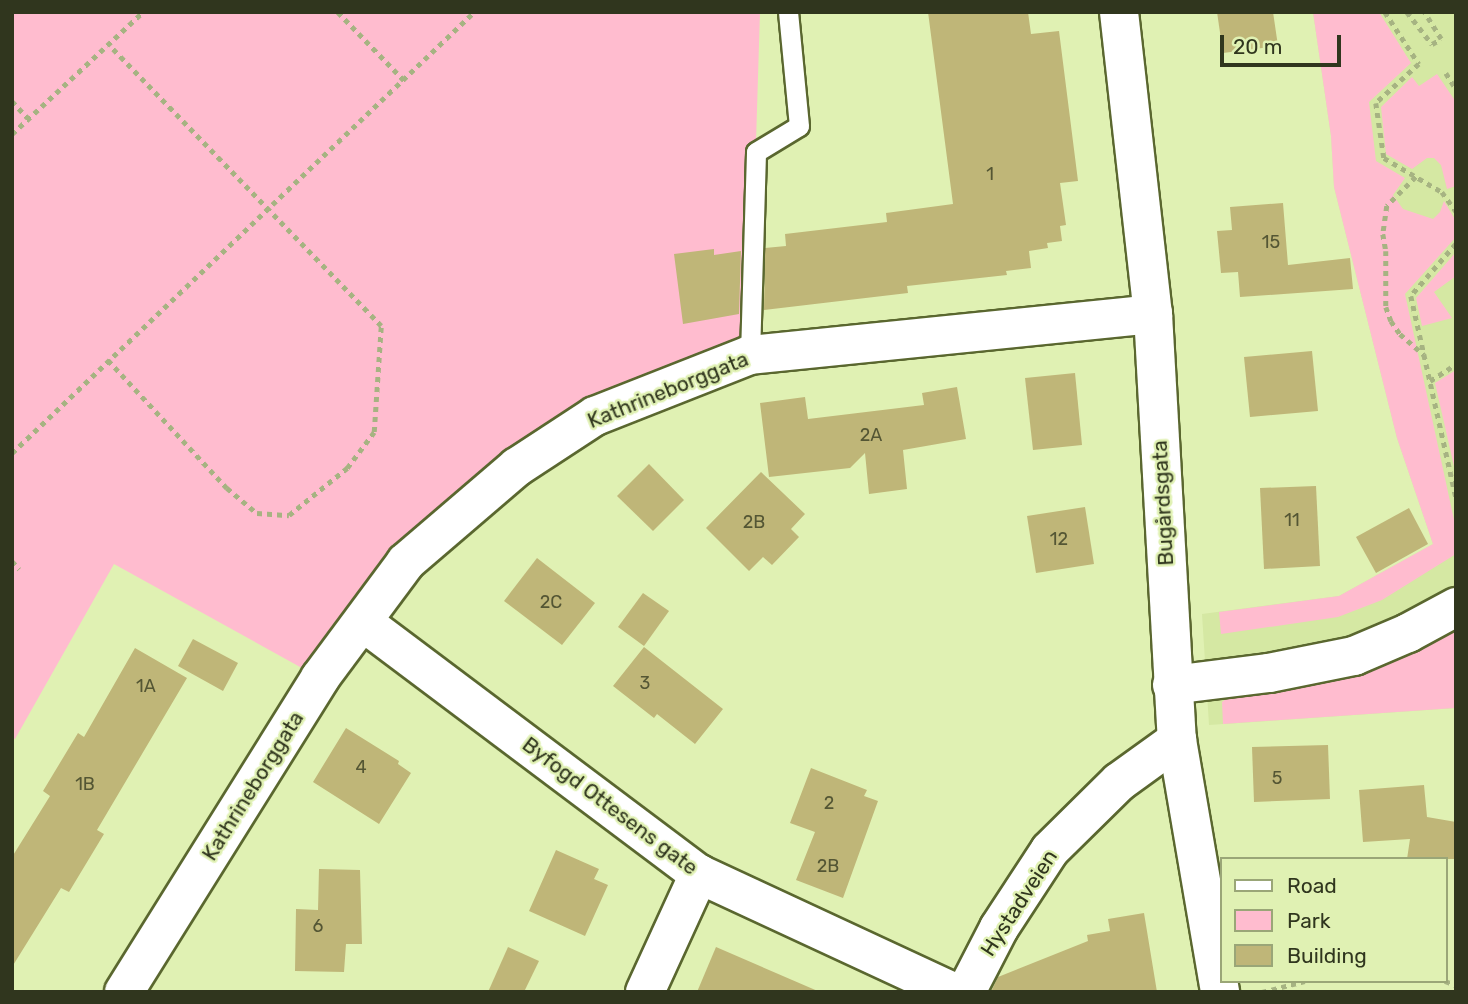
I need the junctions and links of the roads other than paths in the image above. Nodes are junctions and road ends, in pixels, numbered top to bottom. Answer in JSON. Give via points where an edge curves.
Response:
{"nodes":[{"id":1,"x":788,"y":12,"type":"edge"},
{"id":2,"x":1119,"y":12,"type":"edge"},
{"id":3,"x":1153,"y":314,"type":"junction"},
{"id":4,"x":750,"y":355,"type":"junction"},
{"id":5,"x":1456,"y":607,"type":"edge"},
{"id":6,"x":363,"y":622,"type":"junction"},
{"id":7,"x":1172,"y":685,"type":"junction"},
{"id":8,"x":1177,"y":740,"type":"junction"},
{"id":9,"x":699,"y":874,"type":"junction"},
{"id":10,"x":124,"y":992,"type":"edge"},
{"id":11,"x":645,"y":992,"type":"edge"},
{"id":12,"x":953,"y":992,"type":"edge"},
{"id":13,"x":966,"y":992,"type":"edge"},
{"id":14,"x":1220,"y":992,"type":"edge"}],
"edges":[{"from":1,"to":4,"type":"lane","via":[[799,126],[756,152]]},
{"from":2,"to":3,"type":"street","name":"Bugårdsgata"},
{"from":3,"to":4,"type":"street","name":"Kathrineborggata"},
{"from":3,"to":7,"type":"street","name":"Bugårdsgata"},
{"from":4,"to":6,"type":"street","name":"Kathrineborggata","via":[[595,416],[517,467],[407,562]]},
{"from":5,"to":7,"type":"street","via":[[1354,656]]},
{"from":6,"to":9,"type":"street","name":"Byfogd Ottesens gate"},
{"from":6,"to":10,"type":"street","name":"Kathrineborggata","via":[[320,678]]},
{"from":7,"to":8,"type":"street","name":"Bugårdsgata"},
{"from":8,"to":13,"type":"street","name":"Hystadveien","via":[[1119,782],[1050,850],[999,928]]},
{"from":8,"to":14,"type":"street","name":"Bugårdsgata"},
{"from":9,"to":11,"type":"street"},
{"from":9,"to":12,"type":"street","name":"Byfogd Ottesens gate"}]}
